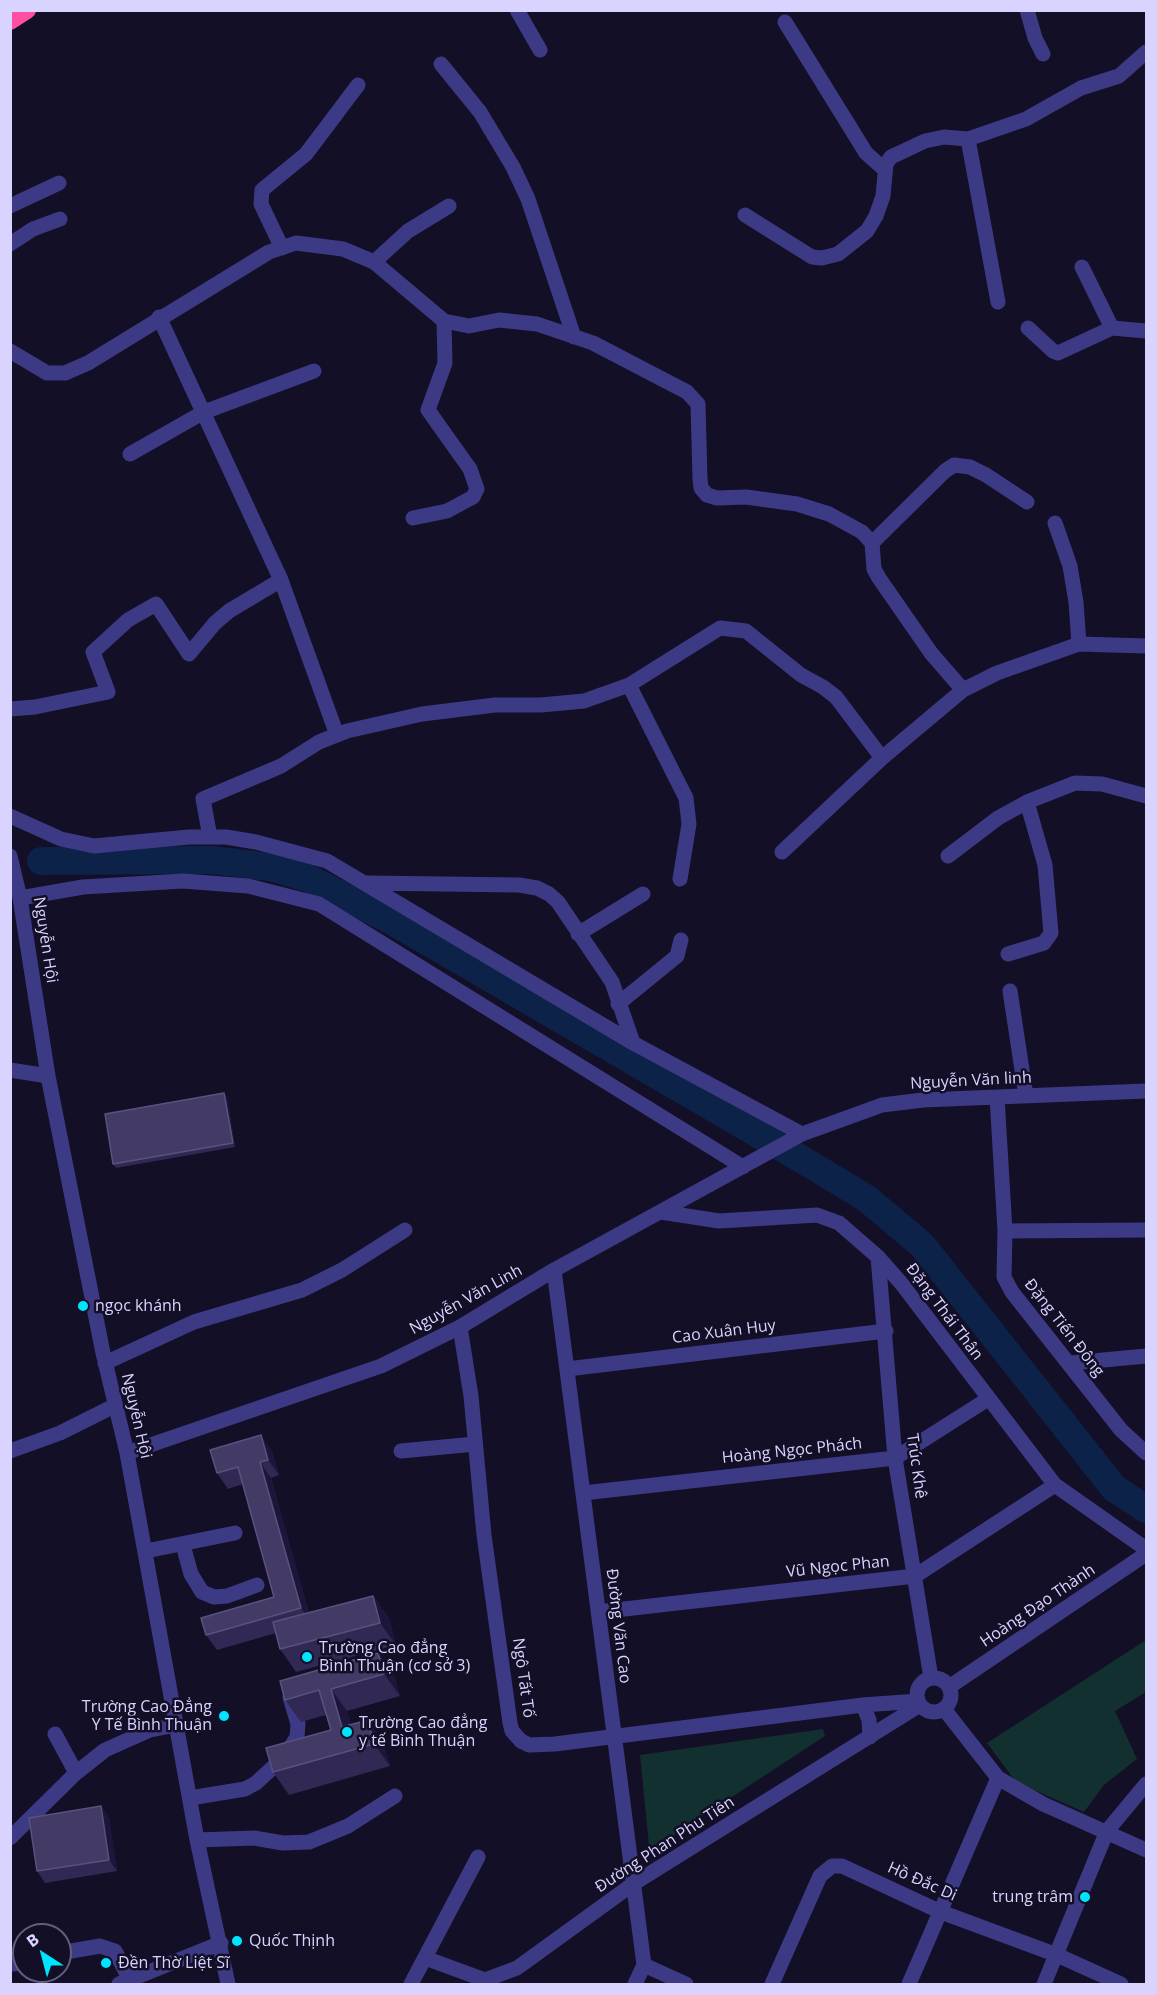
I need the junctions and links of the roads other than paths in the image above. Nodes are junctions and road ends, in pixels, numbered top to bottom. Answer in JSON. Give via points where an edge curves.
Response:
{"nodes":[{"id":1,"x":27,"y":10,"type":"edge"},
{"id":2,"x":517,"y":10,"type":"edge"},
{"id":3,"x":1027,"y":10,"type":"edge"},
{"id":4,"x":10,"y":21,"type":"edge"},
{"id":5,"x":785,"y":22,"type":"dead end"},
{"id":6,"x":540,"y":50,"type":"dead end"},
{"id":7,"x":1146,"y":52,"type":"edge"},
{"id":8,"x":1043,"y":54,"type":"dead end"},
{"id":9,"x":441,"y":64,"type":"dead end"},
{"id":10,"x":358,"y":85,"type":"dead end"},
{"id":11,"x":968,"y":139,"type":"junction"},
{"id":12,"x":885,"y":170,"type":"junction"},
{"id":13,"x":58,"y":183,"type":"dead end"},
{"id":14,"x":10,"y":206,"type":"edge"},
{"id":15,"x":449,"y":206,"type":"dead end"},
{"id":16,"x":745,"y":215,"type":"dead end"},
{"id":17,"x":60,"y":219,"type":"dead end"},
{"id":18,"x":10,"y":244,"type":"edge"},
{"id":19,"x":282,"y":248,"type":"junction"},
{"id":20,"x":374,"y":262,"type":"junction"},
{"id":21,"x":1082,"y":267,"type":"dead end"},
{"id":22,"x":998,"y":302,"type":"dead end"},
{"id":23,"x":159,"y":317,"type":"junction"},
{"id":24,"x":444,"y":321,"type":"junction"},
{"id":25,"x":1028,"y":328,"type":"dead end"},
{"id":26,"x":1112,"y":328,"type":"junction"},
{"id":27,"x":1146,"y":331,"type":"edge"},
{"id":28,"x":574,"y":337,"type":"junction"},
{"id":29,"x":10,"y":351,"type":"edge"},
{"id":30,"x":314,"y":371,"type":"dead end"},
{"id":31,"x":204,"y":412,"type":"junction"},
{"id":32,"x":130,"y":454,"type":"dead end"},
{"id":33,"x":1027,"y":502,"type":"dead end"},
{"id":34,"x":413,"y":518,"type":"dead end"},
{"id":35,"x":1055,"y":524,"type":"dead end"},
{"id":36,"x":872,"y":543,"type":"junction"},
{"id":37,"x":281,"y":580,"type":"junction"},
{"id":38,"x":1079,"y":644,"type":"junction"},
{"id":39,"x":1146,"y":646,"type":"edge"},
{"id":40,"x":629,"y":686,"type":"junction"},
{"id":41,"x":963,"y":690,"type":"junction"},
{"id":42,"x":10,"y":709,"type":"edge"},
{"id":43,"x":337,"y":735,"type":"junction"},
{"id":44,"x":882,"y":758,"type":"junction"},
{"id":45,"x":1146,"y":796,"type":"edge"},
{"id":46,"x":1027,"y":802,"type":"junction"},
{"id":47,"x":10,"y":816,"type":"edge"},
{"id":48,"x":210,"y":837,"type":"junction"},
{"id":49,"x":782,"y":852,"type":"dead end"},
{"id":50,"x":10,"y":856,"type":"edge"},
{"id":51,"x":948,"y":856,"type":"dead end"},
{"id":52,"x":680,"y":879,"type":"dead end"},
{"id":53,"x":365,"y":883,"type":"junction"},
{"id":54,"x":643,"y":894,"type":"dead end"},
{"id":55,"x":20,"y":898,"type":"junction"},
{"id":56,"x":578,"y":934,"type":"junction"},
{"id":57,"x":681,"y":940,"type":"dead end"},
{"id":58,"x":1008,"y":954,"type":"dead end"},
{"id":59,"x":1010,"y":991,"type":"dead end"},
{"id":60,"x":618,"y":1004,"type":"junction"},
{"id":61,"x":633,"y":1043,"type":"junction"},
{"id":62,"x":10,"y":1070,"type":"edge"},
{"id":63,"x":48,"y":1076,"type":"junction"},
{"id":64,"x":1146,"y":1091,"type":"edge"},
{"id":65,"x":1026,"y":1096,"type":"junction"},
{"id":66,"x":997,"y":1097,"type":"junction"},
{"id":67,"x":802,"y":1134,"type":"junction"},
{"id":68,"x":743,"y":1167,"type":"junction"},
{"id":69,"x":661,"y":1212,"type":"junction"},
{"id":70,"x":405,"y":1230,"type":"dead end"},
{"id":71,"x":1146,"y":1230,"type":"edge"},
{"id":72,"x":1005,"y":1232,"type":"junction"},
{"id":73,"x":878,"y":1257,"type":"junction"},
{"id":74,"x":554,"y":1270,"type":"junction"},
{"id":75,"x":459,"y":1327,"type":"junction"},
{"id":76,"x":886,"y":1331,"type":"junction"},
{"id":77,"x":1146,"y":1356,"type":"edge"},
{"id":78,"x":105,"y":1363,"type":"junction"},
{"id":79,"x":1071,"y":1363,"type":"junction"},
{"id":80,"x":567,"y":1369,"type":"junction"},
{"id":81,"x":988,"y":1399,"type":"junction"},
{"id":82,"x":114,"y":1406,"type":"junction"},
{"id":83,"x":475,"y":1444,"type":"junction"},
{"id":84,"x":10,"y":1451,"type":"edge"},
{"id":85,"x":401,"y":1451,"type":"dead end"},
{"id":86,"x":127,"y":1453,"type":"junction"},
{"id":87,"x":1146,"y":1453,"type":"edge"},
{"id":88,"x":896,"y":1458,"type":"junction"},
{"id":89,"x":1055,"y":1485,"type":"junction"},
{"id":90,"x":583,"y":1493,"type":"junction"},
{"id":91,"x":236,"y":1533,"type":"dead end"},
{"id":92,"x":183,"y":1545,"type":"junction"},
{"id":93,"x":146,"y":1551,"type":"junction"},
{"id":94,"x":1146,"y":1552,"type":"edge"},
{"id":95,"x":915,"y":1576,"type":"junction"},
{"id":96,"x":257,"y":1585,"type":"dead end"},
{"id":97,"x":598,"y":1611,"type":"junction"},
{"id":98,"x":931,"y":1678,"type":"junction"},
{"id":99,"x":949,"y":1687,"type":"junction"},
{"id":100,"x":288,"y":1693,"type":"edge"},
{"id":101,"x":919,"y":1703,"type":"junction"},
{"id":102,"x":863,"y":1705,"type":"junction"},
{"id":103,"x":944,"y":1709,"type":"junction"},
{"id":104,"x":177,"y":1725,"type":"junction"},
{"id":105,"x":56,"y":1734,"type":"dead end"},
{"id":106,"x":615,"y":1737,"type":"junction"},
{"id":107,"x":870,"y":1737,"type":"junction"},
{"id":108,"x":76,"y":1773,"type":"junction"},
{"id":109,"x":998,"y":1778,"type":"junction"},
{"id":110,"x":1146,"y":1784,"type":"edge"},
{"id":111,"x":395,"y":1796,"type":"dead end"},
{"id":112,"x":190,"y":1798,"type":"junction"},
{"id":113,"x":1107,"y":1832,"type":"junction"},
{"id":114,"x":10,"y":1838,"type":"edge"},
{"id":115,"x":197,"y":1840,"type":"junction"},
{"id":116,"x":1146,"y":1850,"type":"edge"},
{"id":117,"x":478,"y":1857,"type":"dead end"},
{"id":118,"x":633,"y":1884,"type":"junction"},
{"id":119,"x":941,"y":1912,"type":"junction"},
{"id":120,"x":221,"y":1943,"type":"junction"},
{"id":121,"x":72,"y":1951,"type":"edge"},
{"id":122,"x":1057,"y":1955,"type":"junction"},
{"id":123,"x":425,"y":1958,"type":"junction"},
{"id":124,"x":644,"y":1965,"type":"junction"},
{"id":125,"x":125,"y":1982,"type":"edge"},
{"id":126,"x":228,"y":1984,"type":"edge"},
{"id":127,"x":411,"y":1984,"type":"edge"},
{"id":128,"x":635,"y":1984,"type":"edge"},
{"id":129,"x":686,"y":1984,"type":"edge"},
{"id":130,"x":772,"y":1984,"type":"edge"},
{"id":131,"x":909,"y":1984,"type":"edge"},
{"id":132,"x":1044,"y":1984,"type":"edge"},
{"id":133,"x":1120,"y":1984,"type":"edge"}],
"edges":[{"from":1,"to":4,"type":"highway"},
{"from":2,"to":6,"type":"street"},
{"from":3,"to":8,"type":"street"},
{"from":5,"to":12,"type":"street","via":[[866,153]]},
{"from":7,"to":11,"type":"street","via":[[1119,76],[1081,88],[1026,120]]},
{"from":9,"to":28,"type":"street","via":[[480,112],[513,167]]},
{"from":10,"to":19,"type":"street","via":[[306,154],[262,190],[261,204]]},
{"from":11,"to":12,"type":"street","via":[[944,137],[915,145],[891,157]]},
{"from":11,"to":22,"type":"street"},
{"from":12,"to":16,"type":"street","via":[[883,196],[876,216],[867,231],[838,254],[812,257]]},
{"from":13,"to":14,"type":"street"},
{"from":15,"to":20,"type":"street","via":[[408,231]]},
{"from":17,"to":18,"type":"street","via":[[33,229]]},
{"from":19,"to":20,"type":"street","via":[[296,243],[319,244]]},
{"from":19,"to":23,"type":"street"},
{"from":20,"to":24,"type":"street"},
{"from":21,"to":26,"type":"street"},
{"from":23,"to":29,"type":"street","via":[[65,374],[47,373]]},
{"from":23,"to":31,"type":"street"},
{"from":24,"to":28,"type":"street","via":[[469,326],[516,320]]},
{"from":24,"to":34,"type":"street","via":[[445,363],[428,410],[470,469],[477,489],[473,497],[447,511]]},
{"from":25,"to":26,"type":"street","via":[[1058,353]]},
{"from":26,"to":27,"type":"street"},
{"from":28,"to":36,"type":"street","via":[[694,398],[699,412],[701,488],[707,495],[812,508],[862,532]]},
{"from":30,"to":31,"type":"street"},
{"from":31,"to":32,"type":"street"},
{"from":31,"to":37,"type":"street"},
{"from":33,"to":36,"type":"street","via":[[986,475],[954,465]]},
{"from":35,"to":38,"type":"street","via":[[1070,566]]},
{"from":36,"to":41,"type":"street","via":[[874,569],[879,578]]},
{"from":37,"to":42,"type":"street","via":[[229,611],[189,654],[156,604],[128,620],[93,652],[108,692]]},
{"from":37,"to":43,"type":"street"},
{"from":38,"to":39,"type":"street"},
{"from":38,"to":41,"type":"street","via":[[997,673]]},
{"from":40,"to":43,"type":"street","via":[[584,701],[462,708]]},
{"from":40,"to":44,"type":"street","via":[[720,628],[746,631],[792,669],[836,697]]},
{"from":40,"to":52,"type":"street","via":[[686,798],[688,824]]},
{"from":41,"to":44,"type":"street"},
{"from":43,"to":48,"type":"street","via":[[281,766],[203,799]]},
{"from":44,"to":49,"type":"street"},
{"from":45,"to":46,"type":"street","via":[[1087,782]]},
{"from":46,"to":51,"type":"street","via":[[998,818]]},
{"from":46,"to":58,"type":"street","via":[[1045,865],[1051,933],[1044,943]]},
{"from":47,"to":48,"type":"street","via":[[61,838],[94,846]]},
{"from":48,"to":53,"type":"street","via":[[256,842],[327,861]]},
{"from":50,"to":55,"type":"street","name":"Nguyễn Hội"},
{"from":53,"to":56,"type":"street","via":[[537,888],[558,902]]},
{"from":53,"to":61,"type":"street"},
{"from":54,"to":56,"type":"street"},
{"from":55,"to":63,"type":"street","name":"Nguyễn Hội"},
{"from":55,"to":68,"type":"street","via":[[83,886],[183,881],[248,886],[319,904]]},
{"from":56,"to":60,"type":"street","via":[[612,982]]},
{"from":57,"to":60,"type":"street","via":[[677,956]]},
{"from":59,"to":65,"type":"street"},
{"from":60,"to":61,"type":"street"},
{"from":61,"to":67,"type":"street"},
{"from":62,"to":63,"type":"street"},
{"from":63,"to":78,"type":"street","name":"Nguyễn Hội"},
{"from":64,"to":65,"type":"street","name":"Nguyễn Văn linh"},
{"from":65,"to":66,"type":"street","name":"Nguyễn Văn linh"},
{"from":66,"to":67,"type":"street","name":"Nguyễn Văn linh","via":[[882,1105]]},
{"from":66,"to":72,"type":"street","name":"Đặng Tiến Đông"},
{"from":67,"to":68,"type":"street","name":"Nguyễn Văn Linh"},
{"from":68,"to":69,"type":"street","name":"Nguyễn Văn Linh"},
{"from":69,"to":73,"type":"street","name":"Đặng Thái Thân","via":[[719,1221],[818,1215],[839,1223]]},
{"from":69,"to":74,"type":"street","name":"Nguyễn Văn Linh"},
{"from":70,"to":78,"type":"street","via":[[302,1290],[194,1322]]},
{"from":71,"to":72,"type":"street"},
{"from":72,"to":79,"type":"street","name":"Đặng Tiến Đông","via":[[1004,1277]]},
{"from":73,"to":76,"type":"street","name":"Trúc Khê"},
{"from":73,"to":81,"type":"street","name":"Đặng Thái Thân"},
{"from":74,"to":75,"type":"street","name":"Nguyễn Văn Linh"},
{"from":74,"to":80,"type":"street","name":"Đường Văn Cao"},
{"from":75,"to":83,"type":"street","name":"Ngô Tất Tố"},
{"from":75,"to":86,"type":"street","name":"Nguyễn Văn Linh","via":[[381,1366]]},
{"from":76,"to":80,"type":"street","name":"Cao Xuân Huy"},
{"from":76,"to":88,"type":"street","name":"Trúc Khê"},
{"from":77,"to":79,"type":"street"},
{"from":78,"to":82,"type":"street","name":"Nguyễn Hội"},
{"from":79,"to":87,"type":"street","name":"Đặng Tiến Đông","via":[[1121,1430]]},
{"from":80,"to":90,"type":"street","name":"Đường Văn Cao"},
{"from":81,"to":88,"type":"street","name":"Hoàng Ngọc Phách"},
{"from":81,"to":89,"type":"street","name":"Đặng Thái Thân"},
{"from":82,"to":84,"type":"street","via":[[60,1433]]},
{"from":82,"to":86,"type":"street","name":"Nguyễn Hội"},
{"from":83,"to":85,"type":"street"},
{"from":83,"to":106,"type":"street","name":"Ngô Tất Tố","via":[[484,1535],[513,1731],[529,1745]]},
{"from":86,"to":93,"type":"street","name":"Nguyễn Hội"},
{"from":88,"to":90,"type":"street","name":"Hoàng Ngọc Phách"},
{"from":88,"to":95,"type":"street","name":"Trúc Khê"},
{"from":89,"to":94,"type":"street","name":"Đặng Thái Thân"},
{"from":89,"to":95,"type":"street","name":"Vũ Ngọc Phan"},
{"from":90,"to":97,"type":"street","name":"Đường Văn Cao"},
{"from":91,"to":92,"type":"street"},
{"from":92,"to":93,"type":"street"},
{"from":92,"to":96,"type":"street","via":[[191,1574],[202,1592],[214,1597],[227,1596]]},
{"from":93,"to":104,"type":"street","name":"Nguyễn Hội"},
{"from":94,"to":99,"type":"street","name":"Hoàng Đạo Thành"},
{"from":95,"to":97,"type":"street","name":"Vũ Ngọc Phan"},
{"from":95,"to":98,"type":"street","name":"Trúc Khê"},
{"from":97,"to":106,"type":"street","name":"Đường Văn Cao"},
{"from":98,"to":99,"type":"street","via":[[940,1679]]},
{"from":98,"to":101,"type":"street","via":[[921,1684]]},
{"from":99,"to":103,"type":"street","via":[[950,1701]]},
{"from":100,"to":112,"type":"street","via":[[298,1724],[297,1737],[284,1757],[245,1789]]},
{"from":101,"to":102,"type":"street","name":"Ngô Tất Tố"},
{"from":101,"to":103,"type":"street","via":[[931,1712]]},
{"from":101,"to":107,"type":"street","name":"Đường Phan Phu Tiên"},
{"from":102,"to":106,"type":"street","name":"Ngô Tất Tố"},
{"from":102,"to":107,"type":"street"},
{"from":103,"to":109,"type":"street"},
{"from":104,"to":108,"type":"street","via":[[124,1740]]},
{"from":104,"to":112,"type":"street","name":"Nguyễn Hội"},
{"from":105,"to":108,"type":"street"},
{"from":106,"to":118,"type":"street","name":"Đường Văn Cao"},
{"from":107,"to":118,"type":"street","name":"Đường Phan Phu Tiên"},
{"from":108,"to":114,"type":"street"},
{"from":109,"to":113,"type":"street","via":[[1043,1804]]},
{"from":109,"to":119,"type":"street"},
{"from":110,"to":113,"type":"street"},
{"from":111,"to":115,"type":"street","via":[[348,1826],[309,1842],[254,1838]]},
{"from":112,"to":115,"type":"street","name":"Nguyễn Hội"},
{"from":113,"to":116,"type":"street"},
{"from":113,"to":122,"type":"street"},
{"from":115,"to":120,"type":"street","name":"Nguyễn Hội"},
{"from":117,"to":123,"type":"street"},
{"from":118,"to":123,"type":"street","name":"Đường Phan Phu Tiên","via":[[517,1968],[500,1976],[485,1980]]},
{"from":118,"to":124,"type":"street","name":"Đường Văn Cao"},
{"from":119,"to":122,"type":"street","name":"Hồ Đắc Di"},
{"from":119,"to":130,"type":"street","name":"Hồ Đắc Di","via":[[842,1866],[832,1866],[820,1876]]},
{"from":119,"to":131,"type":"street"},
{"from":120,"to":125,"type":"street"},
{"from":120,"to":126,"type":"street","name":"Nguyễn Hội"},
{"from":121,"to":125,"type":"street","via":[[100,1946],[115,1951]]},
{"from":122,"to":132,"type":"street"},
{"from":122,"to":133,"type":"street","name":"Hồ Đắc Di"},
{"from":123,"to":127,"type":"street"},
{"from":124,"to":128,"type":"street"},
{"from":124,"to":129,"type":"street"}]}
